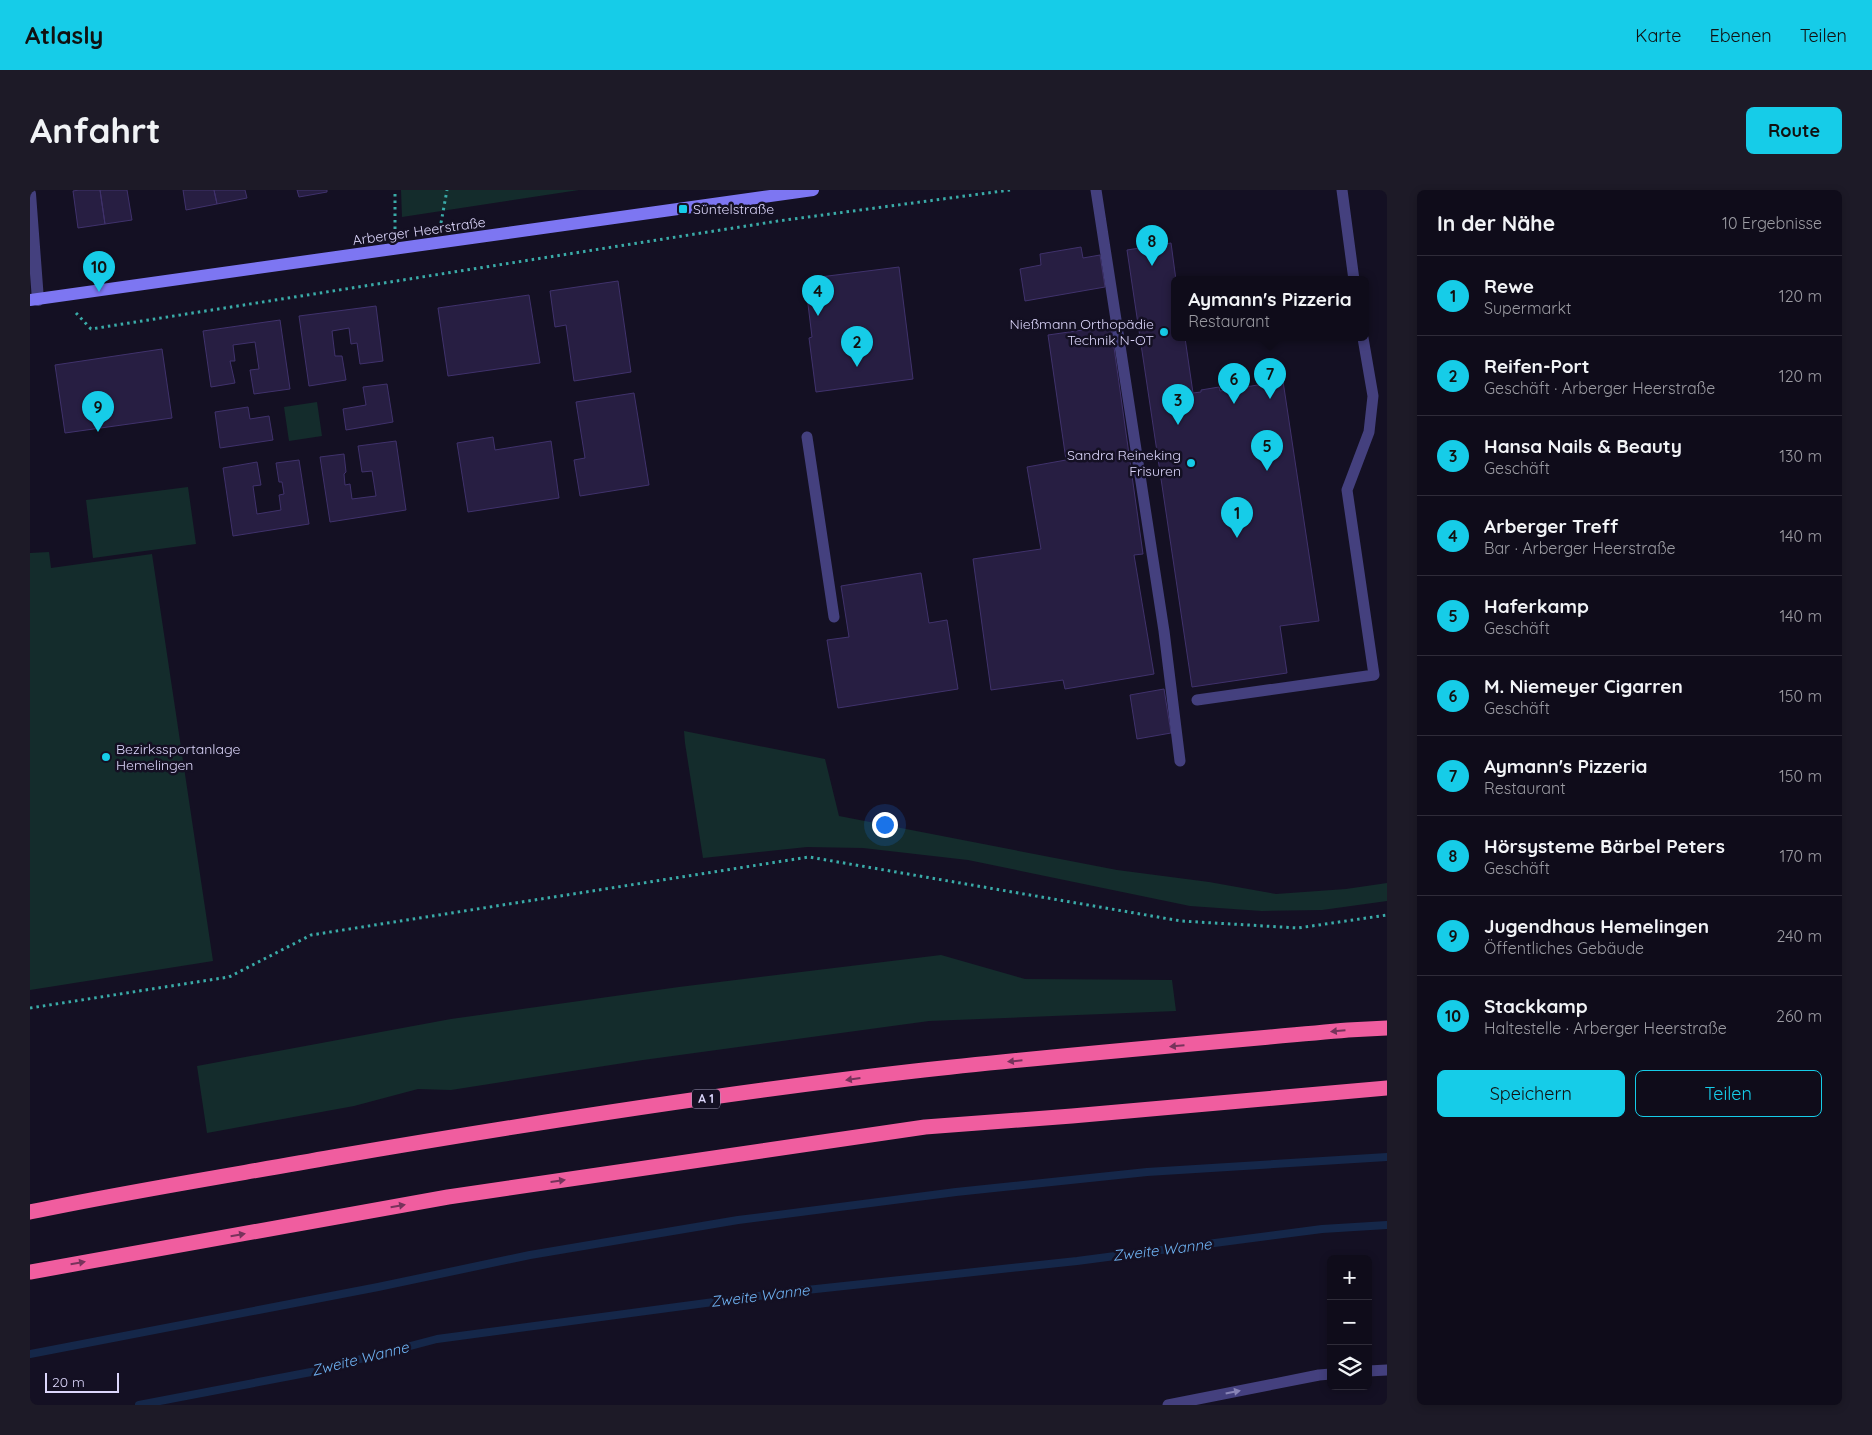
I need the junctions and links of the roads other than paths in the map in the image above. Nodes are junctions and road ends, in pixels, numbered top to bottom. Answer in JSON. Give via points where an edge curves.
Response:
{"nodes":[{"id":1,"x":813,"y":190,"type":"edge"},
{"id":2,"x":1096,"y":190,"type":"edge"},
{"id":3,"x":1342,"y":190,"type":"edge"},
{"id":4,"x":30,"y":194,"type":"edge"},
{"id":5,"x":1353,"y":276,"type":"edge"},
{"id":6,"x":34,"y":300,"type":"edge"},
{"id":7,"x":1364,"y":341,"type":"edge"},
{"id":8,"x":808,"y":437,"type":"dead end"},
{"id":9,"x":834,"y":617,"type":"dead end"},
{"id":10,"x":1197,"y":700,"type":"dead end"},
{"id":11,"x":1180,"y":761,"type":"dead end"},
{"id":12,"x":1387,"y":1028,"type":"edge"},
{"id":13,"x":1387,"y":1088,"type":"edge"},
{"id":14,"x":30,"y":1212,"type":"edge"},
{"id":15,"x":30,"y":1272,"type":"edge"},
{"id":16,"x":1387,"y":1370,"type":"edge"},
{"id":17,"x":1372,"y":1371,"type":"edge"},
{"id":18,"x":1327,"y":1374,"type":"edge"},
{"id":19,"x":1168,"y":1405,"type":"edge"}],
"edges":[{"from":1,"to":6,"type":"main road","name":"Arberger Heerstraße"},
{"from":2,"to":11,"type":"lane","via":[[1164,631]]},
{"from":3,"to":5,"type":"lane"},
{"from":4,"to":6,"type":"street"},
{"from":7,"to":10,"type":"lane","via":[[1373,396],[1368,432],[1347,490],[1374,675]]},
{"from":8,"to":9,"type":"lane"},
{"from":12,"to":14,"type":"highway","number":"A 1","one_way":true,"via":[[914,1071],[668,1104],[440,1139]]},
{"from":15,"to":13,"type":"highway","one_way":true,"via":[[448,1198],[925,1127]]},
{"from":16,"to":17,"type":"lane"},
{"from":19,"to":18,"type":"lane","one_way":true}]}
